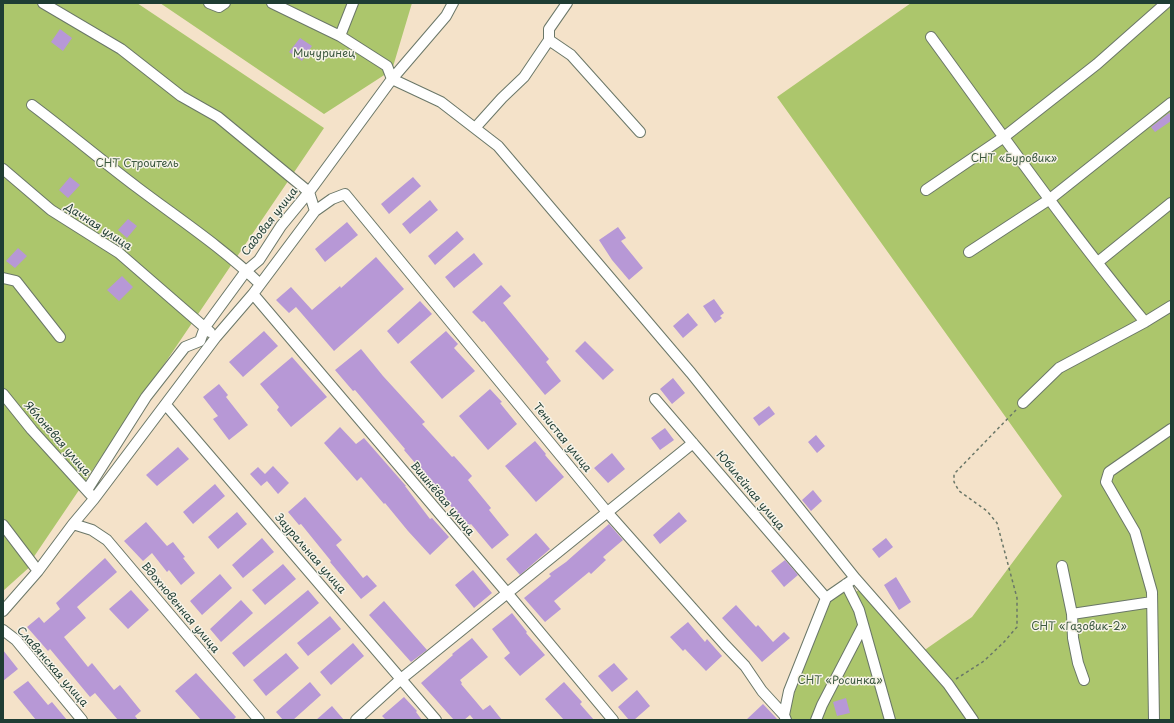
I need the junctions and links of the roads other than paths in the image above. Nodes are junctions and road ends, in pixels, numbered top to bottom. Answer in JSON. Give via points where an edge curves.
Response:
{"nodes":[{"id":1,"x":43,"y":3,"type":"edge"},
{"id":2,"x":210,"y":3,"type":"edge"},
{"id":3,"x":225,"y":3,"type":"edge"},
{"id":4,"x":272,"y":3,"type":"edge"},
{"id":5,"x":353,"y":3,"type":"edge"},
{"id":6,"x":453,"y":3,"type":"edge"},
{"id":7,"x":568,"y":3,"type":"edge"},
{"id":8,"x":1166,"y":3,"type":"edge"},
{"id":9,"x":340,"y":36,"type":"junction"},
{"id":10,"x":931,"y":37,"type":"dead end"},
{"id":11,"x":549,"y":40,"type":"junction"},
{"id":12,"x":392,"y":79,"type":"junction"},
{"id":13,"x":1171,"y":103,"type":"edge"},
{"id":14,"x":32,"y":104,"type":"dead end"},
{"id":15,"x":475,"y":128,"type":"junction"},
{"id":16,"x":640,"y":132,"type":"dead end"},
{"id":17,"x":1004,"y":137,"type":"junction"},
{"id":18,"x":3,"y":169,"type":"edge"},
{"id":19,"x":926,"y":190,"type":"dead end"},
{"id":20,"x":309,"y":192,"type":"junction"},
{"id":21,"x":1050,"y":199,"type":"junction"},
{"id":22,"x":1171,"y":203,"type":"edge"},
{"id":23,"x":316,"y":211,"type":"junction"},
{"id":24,"x":969,"y":252,"type":"dead end"},
{"id":25,"x":1098,"y":262,"type":"junction"},
{"id":26,"x":246,"y":271,"type":"junction"},
{"id":27,"x":3,"y":278,"type":"edge"},
{"id":28,"x":260,"y":284,"type":"junction"},
{"id":29,"x":253,"y":294,"type":"junction"},
{"id":30,"x":1171,"y":306,"type":"edge"},
{"id":31,"x":1145,"y":322,"type":"junction"},
{"id":32,"x":205,"y":327,"type":"junction"},
{"id":33,"x":60,"y":337,"type":"dead end"},
{"id":34,"x":216,"y":337,"type":"junction"},
{"id":35,"x":3,"y":394,"type":"edge"},
{"id":36,"x":655,"y":399,"type":"dead end"},
{"id":37,"x":1023,"y":403,"type":"road end"},
{"id":38,"x":166,"y":404,"type":"junction"},
{"id":39,"x":1171,"y":429,"type":"edge"},
{"id":40,"x":693,"y":443,"type":"junction"},
{"id":41,"x":87,"y":490,"type":"junction"},
{"id":42,"x":94,"y":499,"type":"junction"},
{"id":43,"x":607,"y":512,"type":"junction"},
{"id":44,"x":73,"y":524,"type":"junction"},
{"id":45,"x":3,"y":526,"type":"edge"},
{"id":46,"x":1062,"y":566,"type":"dead end"},
{"id":47,"x":38,"y":571,"type":"junction"},
{"id":48,"x":855,"y":578,"type":"junction"},
{"id":49,"x":846,"y":584,"type":"junction"},
{"id":50,"x":508,"y":594,"type":"junction"},
{"id":51,"x":826,"y":598,"type":"junction"},
{"id":52,"x":1152,"y":602,"type":"junction"},
{"id":53,"x":3,"y":611,"type":"edge"},
{"id":54,"x":1072,"y":614,"type":"junction"},
{"id":55,"x":863,"y":626,"type":"junction"},
{"id":56,"x":3,"y":630,"type":"edge"},
{"id":57,"x":401,"y":679,"type":"junction"},
{"id":58,"x":1084,"y":680,"type":"dead end"},
{"id":59,"x":785,"y":718,"type":"edge"},
{"id":60,"x":82,"y":720,"type":"edge"},
{"id":61,"x":259,"y":720,"type":"edge"},
{"id":62,"x":356,"y":720,"type":"edge"},
{"id":63,"x":436,"y":720,"type":"edge"},
{"id":64,"x":613,"y":720,"type":"edge"},
{"id":65,"x":816,"y":720,"type":"edge"},
{"id":66,"x":890,"y":720,"type":"edge"},
{"id":67,"x":972,"y":720,"type":"edge"},
{"id":68,"x":1154,"y":720,"type":"edge"}],
"edges":[{"from":1,"to":20,"type":"street","name":"Садовая улица","via":[[121,49],[181,96],[218,117]]},
{"from":2,"to":3,"type":"street","via":[[220,7]]},
{"from":4,"to":9,"type":"street"},
{"from":5,"to":9,"type":"street"},
{"from":6,"to":12,"type":"street","via":[[446,16]]},
{"from":7,"to":11,"type":"street","via":[[548,29]]},
{"from":8,"to":17,"type":"street","via":[[1097,64]]},
{"from":9,"to":12,"type":"street","via":[[387,66]]},
{"from":10,"to":17,"type":"street"},
{"from":11,"to":15,"type":"street","via":[[524,77]]},
{"from":11,"to":16,"type":"street","via":[[571,55]]},
{"from":12,"to":15,"type":"street","via":[[441,102]]},
{"from":12,"to":20,"type":"street"},
{"from":13,"to":21,"type":"street"},
{"from":14,"to":26,"type":"street"},
{"from":15,"to":48,"type":"street","via":[[498,146],[691,373]]},
{"from":17,"to":19,"type":"street"},
{"from":17,"to":21,"type":"street"},
{"from":18,"to":32,"type":"street","name":"Дачная улица","via":[[51,210],[119,253]]},
{"from":20,"to":23,"type":"street"},
{"from":20,"to":26,"type":"street","name":"Садовая улица","via":[[281,226],[259,260]]},
{"from":21,"to":24,"type":"street"},
{"from":21,"to":25,"type":"street"},
{"from":22,"to":25,"type":"street"},
{"from":23,"to":28,"type":"street"},
{"from":23,"to":43,"type":"street","name":"Тенистая улица","via":[[332,199],[345,194]]},
{"from":25,"to":31,"type":"street"},
{"from":26,"to":28,"type":"street"},
{"from":26,"to":32,"type":"street","name":"Садовая улица"},
{"from":27,"to":33,"type":"street","via":[[16,281]]},
{"from":28,"to":29,"type":"street"},
{"from":29,"to":34,"type":"street"},
{"from":29,"to":50,"type":"street","name":"Вишнёвая улица"},
{"from":30,"to":31,"type":"street"},
{"from":31,"to":37,"type":"street","via":[[1059,368]]},
{"from":32,"to":34,"type":"street","name":"Дачная улица"},
{"from":32,"to":41,"type":"street","name":"Садовая улица","via":[[200,341],[185,347],[146,397]]},
{"from":34,"to":38,"type":"street"},
{"from":35,"to":41,"type":"street","name":"Яблоневая улица"},
{"from":36,"to":40,"type":"street","name":"Юбилейная улица"},
{"from":38,"to":42,"type":"street"},
{"from":38,"to":57,"type":"street","name":"Зауральная улица"},
{"from":39,"to":52,"type":"street","via":[[1109,472],[1106,482],[1135,532],[1152,592]]},
{"from":40,"to":43,"type":"street"},
{"from":40,"to":51,"type":"street","name":"Юбилейная улица"},
{"from":41,"to":42,"type":"street","name":"Яблоневая улица"},
{"from":42,"to":44,"type":"street"},
{"from":43,"to":50,"type":"street"},
{"from":43,"to":59,"type":"street","name":"Тенистая улица","via":[[745,666]]},
{"from":44,"to":47,"type":"street"},
{"from":44,"to":61,"type":"street","name":"Вдохновенная улица","via":[[92,530],[107,540]]},
{"from":45,"to":47,"type":"street"},
{"from":46,"to":54,"type":"street"},
{"from":47,"to":53,"type":"street"},
{"from":48,"to":49,"type":"street"},
{"from":48,"to":67,"type":"street","via":[[948,684]]},
{"from":49,"to":51,"type":"street"},
{"from":49,"to":55,"type":"street","via":[[859,610]]},
{"from":50,"to":57,"type":"street"},
{"from":50,"to":64,"type":"street","name":"Вишнёвая улица"},
{"from":51,"to":59,"type":"street","via":[[790,691]]},
{"from":52,"to":54,"type":"street"},
{"from":52,"to":68,"type":"street"},
{"from":54,"to":58,"type":"street","via":[[1073,638]]},
{"from":55,"to":65,"type":"street"},
{"from":55,"to":66,"type":"street"},
{"from":56,"to":60,"type":"street","name":"Славянская улица","via":[[16,640]]},
{"from":57,"to":62,"type":"street"},
{"from":57,"to":63,"type":"street","name":"Зауральная улица"}]}
